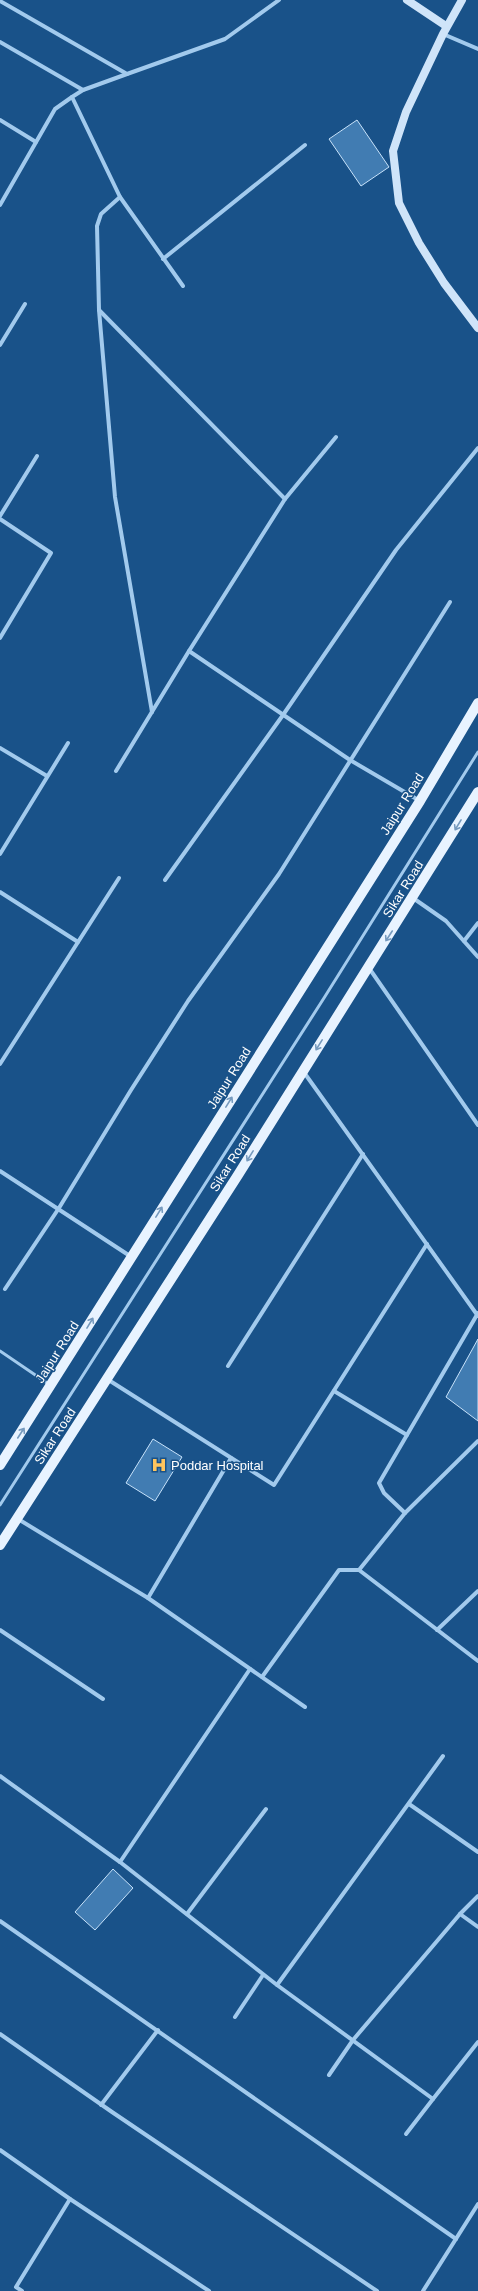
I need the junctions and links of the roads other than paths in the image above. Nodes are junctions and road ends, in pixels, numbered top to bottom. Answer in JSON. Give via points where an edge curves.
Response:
{"nodes":[{"id":1,"x":279,"y":0,"type":"edge"},
{"id":2,"x":407,"y":0,"type":"edge"},
{"id":3,"x":462,"y":0,"type":"edge"},
{"id":4,"x":0,"y":1,"type":"edge"},
{"id":5,"x":444,"y":30,"type":"junction"},
{"id":6,"x":0,"y":42,"type":"edge"},
{"id":7,"x":478,"y":49,"type":"edge"},
{"id":8,"x":127,"y":74,"type":"junction"},
{"id":9,"x":83,"y":90,"type":"junction"},
{"id":10,"x":72,"y":97,"type":"junction"},
{"id":11,"x":0,"y":120,"type":"edge"},
{"id":12,"x":36,"y":142,"type":"junction"},
{"id":13,"x":305,"y":145,"type":"dead end"},
{"id":14,"x":120,"y":197,"type":"junction"},
{"id":15,"x":1,"y":203,"type":"edge"},
{"id":16,"x":163,"y":259,"type":"junction"},
{"id":17,"x":183,"y":286,"type":"dead end"},
{"id":18,"x":25,"y":304,"type":"dead end"},
{"id":19,"x":99,"y":310,"type":"junction"},
{"id":20,"x":478,"y":328,"type":"edge"},
{"id":21,"x":0,"y":345,"type":"edge"},
{"id":22,"x":336,"y":437,"type":"dead end"},
{"id":23,"x":478,"y":448,"type":"edge"},
{"id":24,"x":37,"y":456,"type":"dead end"},
{"id":25,"x":285,"y":499,"type":"junction"},
{"id":26,"x":0,"y":517,"type":"edge"},
{"id":27,"x":450,"y":602,"type":"dead end"},
{"id":28,"x":0,"y":638,"type":"edge"},
{"id":29,"x":189,"y":651,"type":"junction"},
{"id":30,"x":478,"y":703,"type":"edge"},
{"id":31,"x":152,"y":712,"type":"junction"},
{"id":32,"x":283,"y":715,"type":"junction"},
{"id":33,"x":68,"y":743,"type":"dead end"},
{"id":34,"x":0,"y":748,"type":"edge"},
{"id":35,"x":478,"y":752,"type":"edge"},
{"id":36,"x":350,"y":760,"type":"junction"},
{"id":37,"x":116,"y":771,"type":"dead end"},
{"id":38,"x":47,"y":776,"type":"junction"},
{"id":39,"x":478,"y":792,"type":"edge"},
{"id":40,"x":420,"y":801,"type":"junction"},
{"id":41,"x":0,"y":854,"type":"edge"},
{"id":42,"x":119,"y":878,"type":"dead end"},
{"id":43,"x":165,"y":880,"type":"dead end"},
{"id":44,"x":0,"y":892,"type":"edge"},
{"id":45,"x":413,"y":898,"type":"junction"},
{"id":46,"x":478,"y":923,"type":"edge"},
{"id":47,"x":464,"y":941,"type":"junction"},
{"id":48,"x":78,"y":942,"type":"junction"},
{"id":49,"x":478,"y":957,"type":"edge"},
{"id":50,"x":368,"y":967,"type":"junction"},
{"id":51,"x":0,"y":1064,"type":"edge"},
{"id":52,"x":303,"y":1071,"type":"junction"},
{"id":53,"x":478,"y":1126,"type":"edge"},
{"id":54,"x":363,"y":1154,"type":"junction"},
{"id":55,"x":0,"y":1171,"type":"edge"},
{"id":56,"x":59,"y":1208,"type":"junction"},
{"id":57,"x":427,"y":1244,"type":"junction"},
{"id":58,"x":131,"y":1257,"type":"junction"},
{"id":59,"x":5,"y":1289,"type":"dead end"},
{"id":60,"x":478,"y":1314,"type":"edge"},
{"id":61,"x":0,"y":1351,"type":"edge"},
{"id":62,"x":228,"y":1366,"type":"dead end"},
{"id":63,"x":107,"y":1379,"type":"junction"},
{"id":64,"x":51,"y":1386,"type":"junction"},
{"id":65,"x":334,"y":1391,"type":"junction"},
{"id":66,"x":407,"y":1435,"type":"junction"},
{"id":67,"x":478,"y":1441,"type":"edge"},
{"id":68,"x":231,"y":1458,"type":"junction"},
{"id":69,"x":0,"y":1465,"type":"edge"},
{"id":70,"x":0,"y":1505,"type":"edge"},
{"id":71,"x":406,"y":1513,"type":"junction"},
{"id":72,"x":17,"y":1518,"type":"junction"},
{"id":73,"x":0,"y":1545,"type":"edge"},
{"id":74,"x":359,"y":1570,"type":"junction"},
{"id":75,"x":478,"y":1590,"type":"edge"},
{"id":76,"x":148,"y":1598,"type":"junction"},
{"id":77,"x":0,"y":1630,"type":"edge"},
{"id":78,"x":438,"y":1630,"type":"junction"},
{"id":79,"x":478,"y":1661,"type":"edge"},
{"id":80,"x":250,"y":1669,"type":"junction"},
{"id":81,"x":262,"y":1677,"type":"junction"},
{"id":82,"x":103,"y":1699,"type":"dead end"},
{"id":83,"x":305,"y":1707,"type":"dead end"},
{"id":84,"x":443,"y":1756,"type":"dead end"},
{"id":85,"x":0,"y":1776,"type":"edge"},
{"id":86,"x":409,"y":1804,"type":"junction"},
{"id":87,"x":266,"y":1809,"type":"dead end"},
{"id":88,"x":478,"y":1852,"type":"edge"},
{"id":89,"x":120,"y":1862,"type":"junction"},
{"id":90,"x":478,"y":1896,"type":"edge"},
{"id":91,"x":187,"y":1914,"type":"junction"},
{"id":92,"x":460,"y":1914,"type":"junction"},
{"id":93,"x":0,"y":1921,"type":"edge"},
{"id":94,"x":478,"y":1927,"type":"edge"},
{"id":95,"x":264,"y":1975,"type":"junction"},
{"id":96,"x":277,"y":1985,"type":"junction"},
{"id":97,"x":235,"y":2017,"type":"dead end"},
{"id":98,"x":158,"y":2030,"type":"junction"},
{"id":99,"x":0,"y":2034,"type":"edge"},
{"id":100,"x":353,"y":2040,"type":"junction"},
{"id":101,"x":478,"y":2042,"type":"edge"},
{"id":102,"x":329,"y":2075,"type":"dead end"},
{"id":103,"x":433,"y":2099,"type":"junction"},
{"id":104,"x":101,"y":2105,"type":"junction"},
{"id":105,"x":406,"y":2134,"type":"dead end"},
{"id":106,"x":0,"y":2150,"type":"edge"},
{"id":107,"x":70,"y":2199,"type":"junction"},
{"id":108,"x":478,"y":2204,"type":"edge"},
{"id":109,"x":456,"y":2239,"type":"junction"},
{"id":110,"x":22,"y":2291,"type":"edge"},
{"id":111,"x":210,"y":2291,"type":"edge"},
{"id":112,"x":377,"y":2291,"type":"edge"},
{"id":113,"x":423,"y":2291,"type":"edge"}],
"edges":[{"from":1,"to":8,"type":"street","via":[[225,39]]},
{"from":2,"to":5,"type":"street"},
{"from":3,"to":5,"type":"street"},
{"from":4,"to":8,"type":"street"},
{"from":5,"to":7,"type":"street"},
{"from":5,"to":20,"type":"street","via":[[406,112],[393,151],[398,203],[440,276]]},
{"from":6,"to":9,"type":"street"},
{"from":8,"to":9,"type":"street"},
{"from":9,"to":10,"type":"street"},
{"from":10,"to":12,"type":"street","via":[[55,109]]},
{"from":10,"to":14,"type":"street"},
{"from":11,"to":12,"type":"street"},
{"from":12,"to":15,"type":"street"},
{"from":13,"to":16,"type":"street"},
{"from":14,"to":16,"type":"street"},
{"from":14,"to":19,"type":"street","via":[[101,214],[97,226]]},
{"from":16,"to":17,"type":"street"},
{"from":18,"to":21,"type":"street"},
{"from":19,"to":25,"type":"street"},
{"from":19,"to":31,"type":"street","via":[[115,498]]},
{"from":22,"to":25,"type":"street"},
{"from":23,"to":32,"type":"street","via":[[396,550]]},
{"from":24,"to":26,"type":"street"},
{"from":25,"to":29,"type":"street"},
{"from":26,"to":28,"type":"street","via":[[51,553]]},
{"from":27,"to":36,"type":"street"},
{"from":29,"to":31,"type":"street"},
{"from":29,"to":32,"type":"street"},
{"from":30,"to":40,"type":"main road","name":"Jaipur Road"},
{"from":31,"to":37,"type":"street"},
{"from":32,"to":36,"type":"street"},
{"from":32,"to":43,"type":"street"},
{"from":33,"to":38,"type":"street"},
{"from":34,"to":38,"type":"street"},
{"from":35,"to":70,"type":"lane"},
{"from":36,"to":40,"type":"street"},
{"from":36,"to":56,"type":"street","via":[[279,874],[180,1014]]},
{"from":38,"to":41,"type":"street"},
{"from":39,"to":45,"type":"main road","name":"Sikar Road","one_way":true},
{"from":58,"to":40,"type":"main road","name":"Jaipur Road","one_way":true},
{"from":42,"to":48,"type":"street"},
{"from":44,"to":48,"type":"street"},
{"from":45,"to":47,"type":"street","via":[[446,921]]},
{"from":45,"to":50,"type":"main road","name":"Sikar Road","one_way":true},
{"from":46,"to":47,"type":"street"},
{"from":47,"to":49,"type":"street"},
{"from":48,"to":51,"type":"street"},
{"from":50,"to":52,"type":"main road","name":"Sikar Road","one_way":true},
{"from":50,"to":53,"type":"street"},
{"from":52,"to":54,"type":"street"},
{"from":52,"to":63,"type":"main road","name":"Sikar Road","one_way":true},
{"from":54,"to":57,"type":"street"},
{"from":54,"to":62,"type":"street"},
{"from":55,"to":56,"type":"street"},
{"from":56,"to":58,"type":"street"},
{"from":56,"to":59,"type":"street"},
{"from":57,"to":60,"type":"street"},
{"from":57,"to":65,"type":"street"},
{"from":64,"to":58,"type":"main road","name":"Jaipur Road","one_way":true},
{"from":60,"to":66,"type":"street"},
{"from":61,"to":64,"type":"lane"},
{"from":63,"to":68,"type":"street"},
{"from":63,"to":72,"type":"main road","name":"Sikar Road"},
{"from":69,"to":64,"type":"main road","name":"Jaipur Road","one_way":true},
{"from":65,"to":66,"type":"street"},
{"from":65,"to":68,"type":"street","via":[[274,1485]]},
{"from":66,"to":71,"type":"street","via":[[379,1483],[384,1493]]},
{"from":67,"to":71,"type":"street"},
{"from":68,"to":76,"type":"street"},
{"from":71,"to":74,"type":"street"},
{"from":72,"to":73,"type":"main road","name":"Sikar Road"},
{"from":72,"to":76,"type":"street"},
{"from":74,"to":78,"type":"street"},
{"from":74,"to":81,"type":"street","via":[[339,1570]]},
{"from":75,"to":78,"type":"street"},
{"from":76,"to":80,"type":"street"},
{"from":77,"to":82,"type":"street"},
{"from":78,"to":79,"type":"street"},
{"from":80,"to":81,"type":"street"},
{"from":80,"to":89,"type":"street"},
{"from":81,"to":83,"type":"street"},
{"from":84,"to":86,"type":"street"},
{"from":85,"to":89,"type":"street"},
{"from":86,"to":88,"type":"street"},
{"from":86,"to":96,"type":"street"},
{"from":87,"to":91,"type":"street"},
{"from":89,"to":91,"type":"street"},
{"from":90,"to":92,"type":"street"},
{"from":91,"to":95,"type":"street"},
{"from":92,"to":94,"type":"street"},
{"from":92,"to":100,"type":"street"},
{"from":93,"to":98,"type":"street"},
{"from":95,"to":96,"type":"street"},
{"from":95,"to":97,"type":"street"},
{"from":96,"to":100,"type":"street"},
{"from":98,"to":104,"type":"street"},
{"from":98,"to":109,"type":"street"},
{"from":99,"to":104,"type":"street"},
{"from":100,"to":102,"type":"street"},
{"from":100,"to":103,"type":"street"},
{"from":101,"to":103,"type":"street"},
{"from":103,"to":105,"type":"street"},
{"from":104,"to":112,"type":"street"},
{"from":106,"to":107,"type":"street"},
{"from":107,"to":110,"type":"street","via":[[16,2287]]},
{"from":107,"to":111,"type":"street"},
{"from":108,"to":109,"type":"street"},
{"from":109,"to":113,"type":"street"}]}
